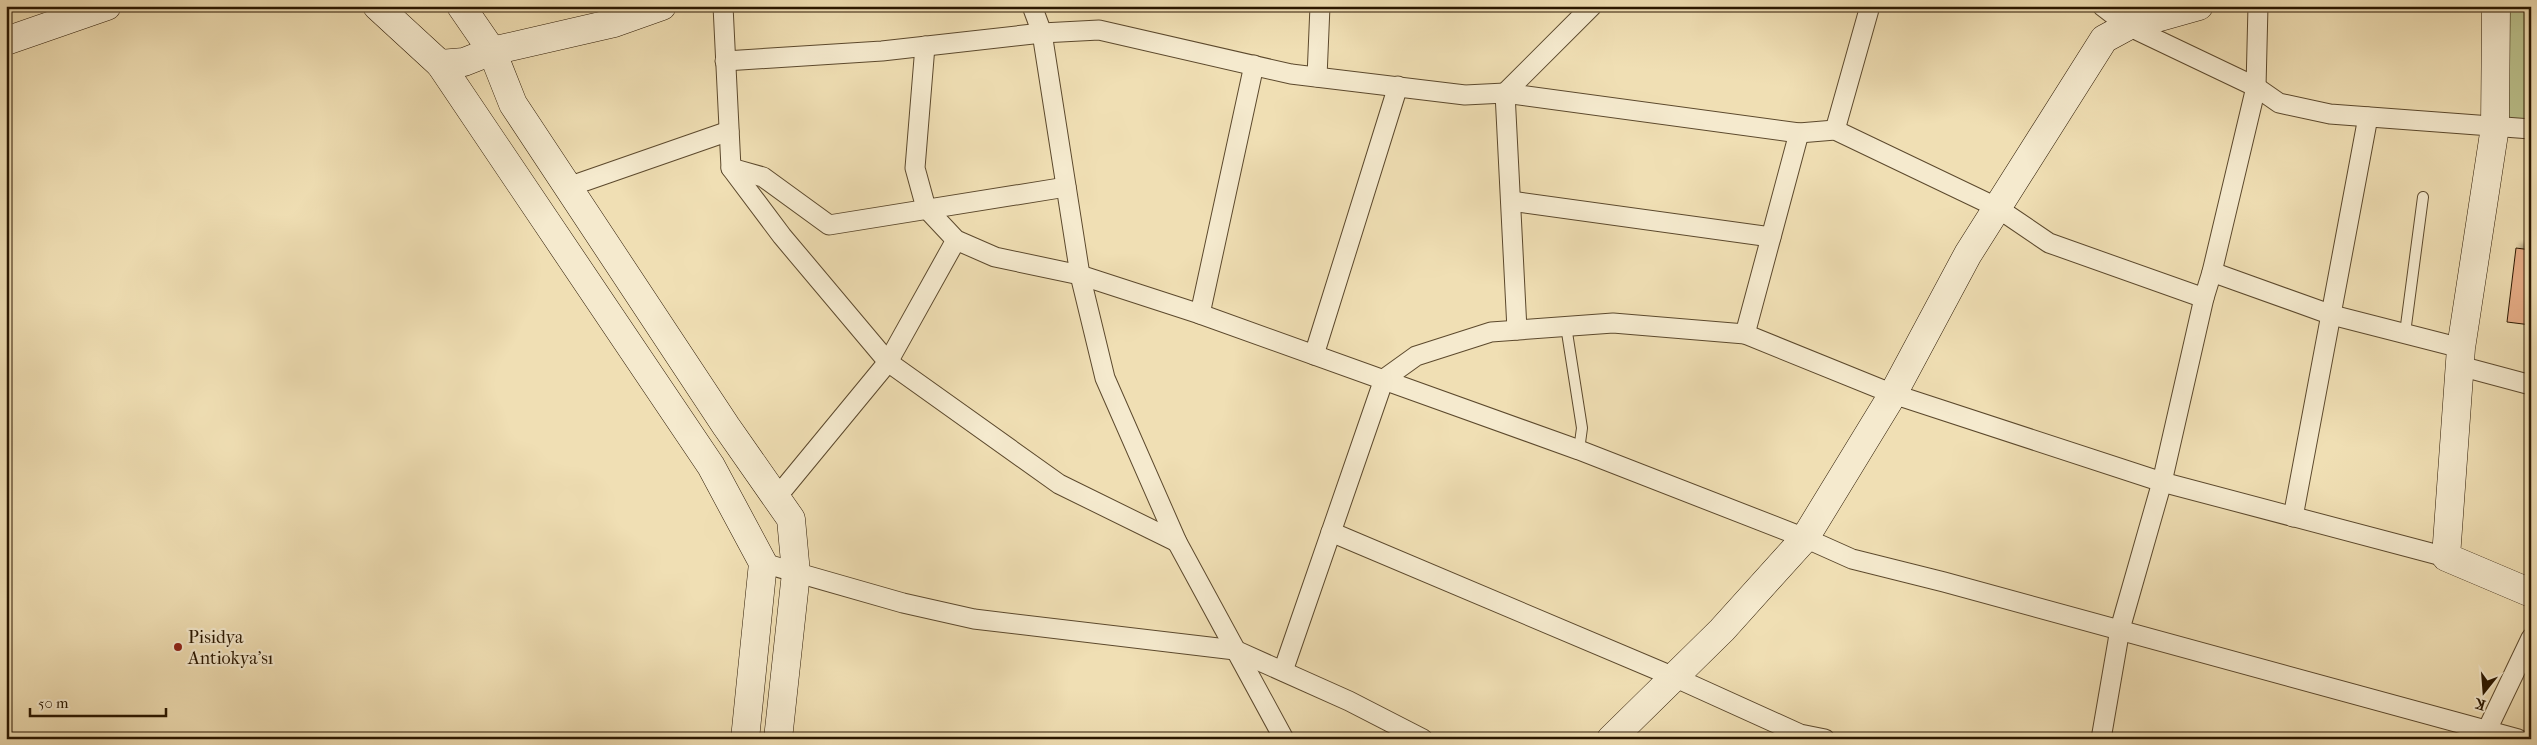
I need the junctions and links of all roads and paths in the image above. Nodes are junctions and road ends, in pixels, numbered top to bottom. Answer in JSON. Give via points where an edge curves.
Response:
{"nodes":[{"id":1,"x":107,"y":6,"type":"edge"},
{"id":2,"x":461,"y":6,"type":"edge"},
{"id":3,"x":662,"y":6,"type":"edge"},
{"id":4,"x":723,"y":6,"type":"edge"},
{"id":5,"x":1032,"y":6,"type":"edge"},
{"id":6,"x":1320,"y":6,"type":"edge"},
{"id":7,"x":1592,"y":6,"type":"edge"},
{"id":8,"x":1870,"y":6,"type":"edge"},
{"id":9,"x":2102,"y":6,"type":"edge"},
{"id":10,"x":2199,"y":6,"type":"edge"},
{"id":11,"x":2258,"y":6,"type":"edge"},
{"id":12,"x":2496,"y":6,"type":"edge"},
{"id":13,"x":384,"y":9,"type":"edge"},
{"id":14,"x":2128,"y":26,"type":"junction"},
{"id":15,"x":1042,"y":33,"type":"junction"},
{"id":16,"x":6,"y":41,"type":"edge"},
{"id":17,"x":925,"y":46,"type":"junction"},
{"id":18,"x":492,"y":51,"type":"junction"},
{"id":19,"x":724,"y":61,"type":"junction"},
{"id":20,"x":440,"y":64,"type":"junction"},
{"id":21,"x":1254,"y":65,"type":"junction"},
{"id":22,"x":1317,"y":77,"type":"junction"},
{"id":23,"x":1398,"y":86,"type":"junction"},
{"id":24,"x":2256,"y":87,"type":"junction"},
{"id":25,"x":1506,"y":93,"type":"junction"},
{"id":26,"x":2368,"y":117,"type":"junction"},
{"id":27,"x":2531,"y":118,"type":"edge"},
{"id":28,"x":2495,"y":127,"type":"junction"},
{"id":29,"x":2531,"y":129,"type":"edge"},
{"id":30,"x":1835,"y":130,"type":"junction"},
{"id":31,"x":729,"y":131,"type":"junction"},
{"id":32,"x":1799,"y":133,"type":"junction"},
{"id":33,"x":731,"y":168,"type":"junction"},
{"id":34,"x":568,"y":187,"type":"junction"},
{"id":35,"x":1066,"y":187,"type":"junction"},
{"id":36,"x":2424,"y":197,"type":"dead end"},
{"id":37,"x":1511,"y":201,"type":"junction"},
{"id":38,"x":1996,"y":207,"type":"junction"},
{"id":39,"x":926,"y":208,"type":"junction"},
{"id":40,"x":1771,"y":237,"type":"junction"},
{"id":41,"x":956,"y":240,"type":"junction"},
{"id":42,"x":2212,"y":272,"type":"junction"},
{"id":43,"x":1080,"y":275,"type":"junction"},
{"id":44,"x":2204,"y":298,"type":"junction"},
{"id":45,"x":1200,"y":314,"type":"junction"},
{"id":46,"x":2332,"y":315,"type":"junction"},
{"id":47,"x":1566,"y":326,"type":"junction"},
{"id":48,"x":1517,"y":330,"type":"junction"},
{"id":49,"x":2405,"y":333,"type":"junction"},
{"id":50,"x":1745,"y":334,"type":"junction"},
{"id":51,"x":1314,"y":355,"type":"junction"},
{"id":52,"x":2460,"y":357,"type":"junction"},
{"id":53,"x":888,"y":362,"type":"junction"},
{"id":54,"x":1384,"y":379,"type":"junction"},
{"id":55,"x":2531,"y":385,"type":"edge"},
{"id":56,"x":1893,"y":394,"type":"junction"},
{"id":57,"x":1579,"y":450,"type":"junction"},
{"id":58,"x":2162,"y":482,"type":"junction"},
{"id":59,"x":776,"y":498,"type":"junction"},
{"id":60,"x":2293,"y":517,"type":"junction"},
{"id":61,"x":1331,"y":532,"type":"junction"},
{"id":62,"x":1805,"y":538,"type":"junction"},
{"id":63,"x":1177,"y":542,"type":"junction"},
{"id":64,"x":2446,"y":557,"type":"junction"},
{"id":65,"x":762,"y":562,"type":"junction"},
{"id":66,"x":796,"y":573,"type":"junction"},
{"id":67,"x":2531,"y":593,"type":"edge"},
{"id":68,"x":2120,"y":629,"type":"junction"},
{"id":69,"x":2531,"y":638,"type":"edge"},
{"id":70,"x":1235,"y":650,"type":"junction"},
{"id":71,"x":1284,"y":671,"type":"junction"},
{"id":72,"x":1674,"y":677,"type":"junction"},
{"id":73,"x":2486,"y":732,"type":"junction"},
{"id":74,"x":745,"y":739,"type":"edge"},
{"id":75,"x":778,"y":739,"type":"edge"},
{"id":76,"x":1284,"y":739,"type":"edge"},
{"id":77,"x":1423,"y":739,"type":"edge"},
{"id":78,"x":1611,"y":739,"type":"edge"},
{"id":79,"x":1825,"y":739,"type":"edge"},
{"id":80,"x":2101,"y":739,"type":"edge"},
{"id":81,"x":2518,"y":739,"type":"edge"}],
"edges":[{"from":1,"to":16,"type":"street"},
{"from":2,"to":18,"type":"street"},
{"from":3,"to":18,"type":"street","via":[[614,23]]},
{"from":4,"to":19,"type":"street"},
{"from":5,"to":15,"type":"street"},
{"from":6,"to":22,"type":"street"},
{"from":7,"to":25,"type":"street"},
{"from":8,"to":30,"type":"street"},
{"from":9,"to":14,"type":"street"},
{"from":10,"to":14,"type":"street"},
{"from":11,"to":24,"type":"street"},
{"from":12,"to":28,"type":"street"},
{"from":13,"to":20,"type":"street"},
{"from":14,"to":24,"type":"street"},
{"from":14,"to":38,"type":"street","via":[[2104,39]]},
{"from":15,"to":17,"type":"street"},
{"from":15,"to":21,"type":"street","via":[[1099,30]]},
{"from":15,"to":35,"type":"street"},
{"from":17,"to":19,"type":"street"},
{"from":17,"to":39,"type":"street","via":[[916,168]]},
{"from":18,"to":20,"type":"street","via":[[464,62]]},
{"from":18,"to":34,"type":"street","via":[[513,104]]},
{"from":19,"to":31,"type":"street"},
{"from":20,"to":65,"type":"street","via":[[711,466]]},
{"from":21,"to":22,"type":"street"},
{"from":21,"to":45,"type":"street"},
{"from":22,"to":23,"type":"street"},
{"from":23,"to":25,"type":"street","via":[[1465,94]]},
{"from":23,"to":51,"type":"street"},
{"from":24,"to":26,"type":"street","via":[[2278,103],[2330,114]]},
{"from":24,"to":42,"type":"street"},
{"from":25,"to":32,"type":"street"},
{"from":25,"to":37,"type":"street"},
{"from":26,"to":28,"type":"street"},
{"from":26,"to":46,"type":"street"},
{"from":27,"to":28,"type":"street"},
{"from":28,"to":29,"type":"street"},
{"from":28,"to":52,"type":"street"},
{"from":30,"to":32,"type":"street"},
{"from":30,"to":38,"type":"street"},
{"from":31,"to":33,"type":"street"},
{"from":31,"to":34,"type":"street"},
{"from":32,"to":40,"type":"street"},
{"from":33,"to":39,"type":"street","via":[[763,177],[829,225]]},
{"from":33,"to":53,"type":"street","via":[[782,236]]},
{"from":34,"to":59,"type":"street"},
{"from":35,"to":39,"type":"street"},
{"from":35,"to":43,"type":"street"},
{"from":36,"to":49,"type":"lane"},
{"from":37,"to":40,"type":"street"},
{"from":37,"to":48,"type":"street"},
{"from":38,"to":44,"type":"street","via":[[2049,243]]},
{"from":38,"to":56,"type":"street"},
{"from":39,"to":41,"type":"street"},
{"from":40,"to":50,"type":"street"},
{"from":41,"to":43,"type":"street","via":[[995,257]]},
{"from":41,"to":53,"type":"street"},
{"from":42,"to":44,"type":"street"},
{"from":42,"to":46,"type":"street"},
{"from":43,"to":45,"type":"street"},
{"from":43,"to":63,"type":"street","via":[[1105,378]]},
{"from":44,"to":58,"type":"street"},
{"from":45,"to":51,"type":"street"},
{"from":46,"to":49,"type":"street"},
{"from":46,"to":60,"type":"street"},
{"from":47,"to":48,"type":"street"},
{"from":47,"to":50,"type":"street","via":[[1613,323]]},
{"from":47,"to":57,"type":"lane","via":[[1582,428]]},
{"from":48,"to":54,"type":"street","via":[[1491,332],[1416,356]]},
{"from":49,"to":52,"type":"street"},
{"from":50,"to":56,"type":"street"},
{"from":51,"to":54,"type":"street"},
{"from":52,"to":55,"type":"street"},
{"from":52,"to":64,"type":"street"},
{"from":53,"to":59,"type":"street"},
{"from":53,"to":63,"type":"street","via":[[1059,484]]},
{"from":54,"to":57,"type":"street"},
{"from":54,"to":61,"type":"street"},
{"from":56,"to":58,"type":"street"},
{"from":56,"to":62,"type":"street"},
{"from":57,"to":62,"type":"street"},
{"from":58,"to":60,"type":"street"},
{"from":58,"to":68,"type":"street"},
{"from":59,"to":66,"type":"street","via":[[792,519]]},
{"from":60,"to":64,"type":"street"},
{"from":61,"to":71,"type":"street"},
{"from":61,"to":72,"type":"street"},
{"from":62,"to":68,"type":"street","via":[[1852,559]]},
{"from":62,"to":72,"type":"street","via":[[1722,630]]},
{"from":63,"to":70,"type":"street"},
{"from":64,"to":67,"type":"street"},
{"from":65,"to":66,"type":"street"},
{"from":65,"to":74,"type":"street"},
{"from":66,"to":70,"type":"street","via":[[902,604],[974,620]]},
{"from":66,"to":75,"type":"street"},
{"from":68,"to":73,"type":"street"},
{"from":68,"to":80,"type":"street"},
{"from":69,"to":73,"type":"street"},
{"from":70,"to":71,"type":"street"},
{"from":70,"to":76,"type":"street"},
{"from":71,"to":77,"type":"street"},
{"from":72,"to":78,"type":"street"},
{"from":72,"to":79,"type":"street","via":[[1800,734]]},
{"from":73,"to":81,"type":"street"}]}
